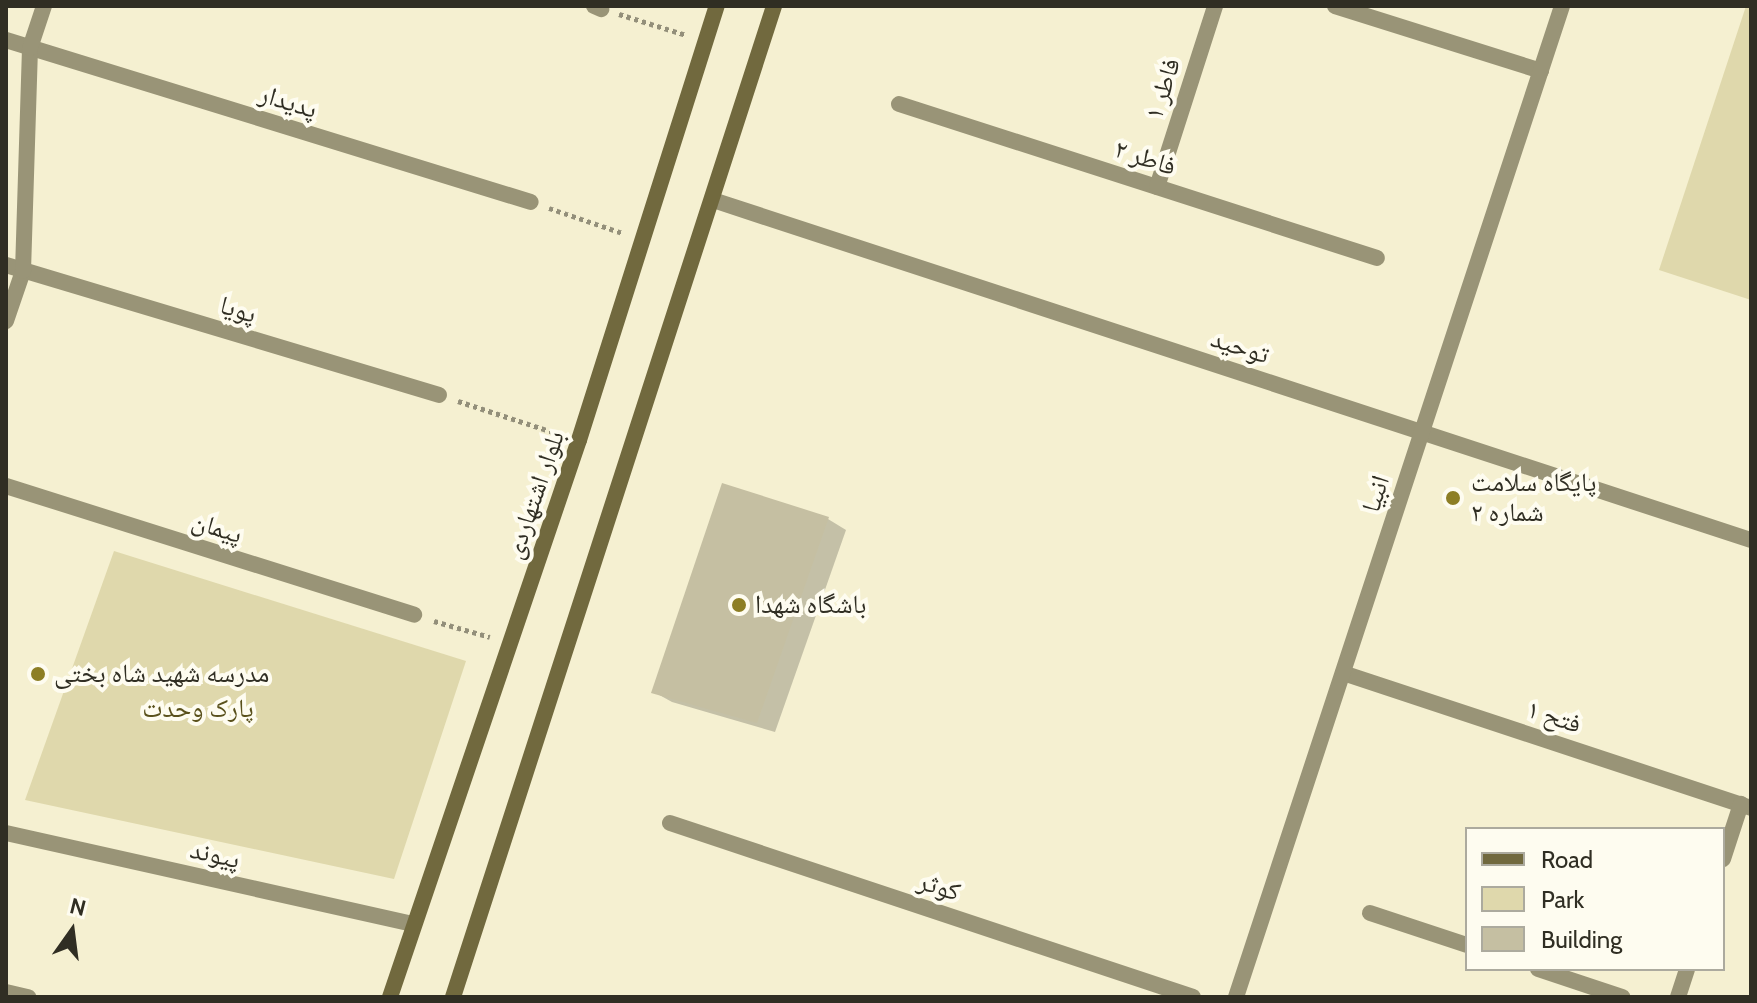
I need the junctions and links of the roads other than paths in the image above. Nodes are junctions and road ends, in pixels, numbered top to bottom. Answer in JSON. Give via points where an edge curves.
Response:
{"nodes":[{"id":1,"x":44,"y":6,"type":"edge"},
{"id":2,"x":717,"y":6,"type":"edge"},
{"id":3,"x":774,"y":6,"type":"edge"},
{"id":4,"x":1215,"y":6,"type":"edge"},
{"id":5,"x":1335,"y":6,"type":"edge"},
{"id":6,"x":1562,"y":6,"type":"edge"},
{"id":7,"x":6,"y":40,"type":"edge"},
{"id":8,"x":30,"y":48,"type":"junction"},
{"id":9,"x":1541,"y":71,"type":"junction"},
{"id":10,"x":899,"y":104,"type":"dead end"},
{"id":11,"x":1157,"y":187,"type":"junction"},
{"id":12,"x":713,"y":200,"type":"junction"},
{"id":13,"x":531,"y":202,"type":"road end"},
{"id":14,"x":1377,"y":258,"type":"dead end"},
{"id":15,"x":6,"y":265,"type":"edge"},
{"id":16,"x":23,"y":271,"type":"junction"},
{"id":17,"x":6,"y":321,"type":"edge"},
{"id":18,"x":439,"y":395,"type":"road end"},
{"id":19,"x":1422,"y":432,"type":"junction"},
{"id":20,"x":6,"y":486,"type":"edge"},
{"id":21,"x":1751,"y":540,"type":"edge"},
{"id":22,"x":414,"y":615,"type":"road end"},
{"id":23,"x":1343,"y":673,"type":"junction"},
{"id":24,"x":1746,"y":806,"type":"edge"},
{"id":25,"x":670,"y":823,"type":"dead end"},
{"id":26,"x":6,"y":833,"type":"edge"},
{"id":27,"x":1725,"y":854,"type":"edge"},
{"id":28,"x":1370,"y":913,"type":"dead end"},
{"id":29,"x":414,"y":924,"type":"junction"},
{"id":30,"x":1465,"y":944,"type":"edge"},
{"id":31,"x":1544,"y":971,"type":"edge"},
{"id":32,"x":1686,"y":971,"type":"edge"},
{"id":33,"x":6,"y":992,"type":"edge"},
{"id":34,"x":28,"y":997,"type":"edge"},
{"id":35,"x":390,"y":997,"type":"edge"},
{"id":36,"x":453,"y":997,"type":"edge"},
{"id":37,"x":1193,"y":997,"type":"edge"},
{"id":38,"x":1236,"y":997,"type":"edge"},
{"id":39,"x":1622,"y":997,"type":"edge"},
{"id":40,"x":1678,"y":997,"type":"edge"}],
"edges":[{"from":1,"to":8,"type":"street"},
{"from":2,"to":29,"type":"main road","name":"بلوار اشتهاردی","via":[[579,440]]},
{"from":3,"to":12,"type":"main road"},
{"from":4,"to":11,"type":"street","name":"فاطر ۱"},
{"from":5,"to":9,"type":"street"},
{"from":6,"to":9,"type":"street","name":"انبیا"},
{"from":7,"to":8,"type":"street","name":"پدیدار"},
{"from":8,"to":13,"type":"street","name":"پدیدار"},
{"from":8,"to":16,"type":"street"},
{"from":9,"to":19,"type":"street","name":"انبیا"},
{"from":10,"to":11,"type":"street","name":"فاطر ۲"},
{"from":11,"to":14,"type":"street","name":"فاطر ۲"},
{"from":12,"to":19,"type":"street","name":"توحید"},
{"from":12,"to":36,"type":"main road"},
{"from":15,"to":16,"type":"street","name":"پویا"},
{"from":16,"to":17,"type":"street"},
{"from":16,"to":18,"type":"street","name":"پویا"},
{"from":19,"to":21,"type":"street","name":"توحید"},
{"from":19,"to":23,"type":"street","name":"انبیا"},
{"from":20,"to":22,"type":"street","name":"پیمان"},
{"from":23,"to":24,"type":"street","name":"فتح ۱"},
{"from":23,"to":38,"type":"street","name":"انبیا"},
{"from":24,"to":27,"type":"street"},
{"from":25,"to":37,"type":"street","name":"کوثر"},
{"from":26,"to":29,"type":"street","name":"پیوند"},
{"from":28,"to":30,"type":"street"},
{"from":29,"to":35,"type":"main road","name":"بلوار اشتهاردی"},
{"from":31,"to":39,"type":"street"},
{"from":32,"to":40,"type":"street"},
{"from":33,"to":34,"type":"street"}]}
